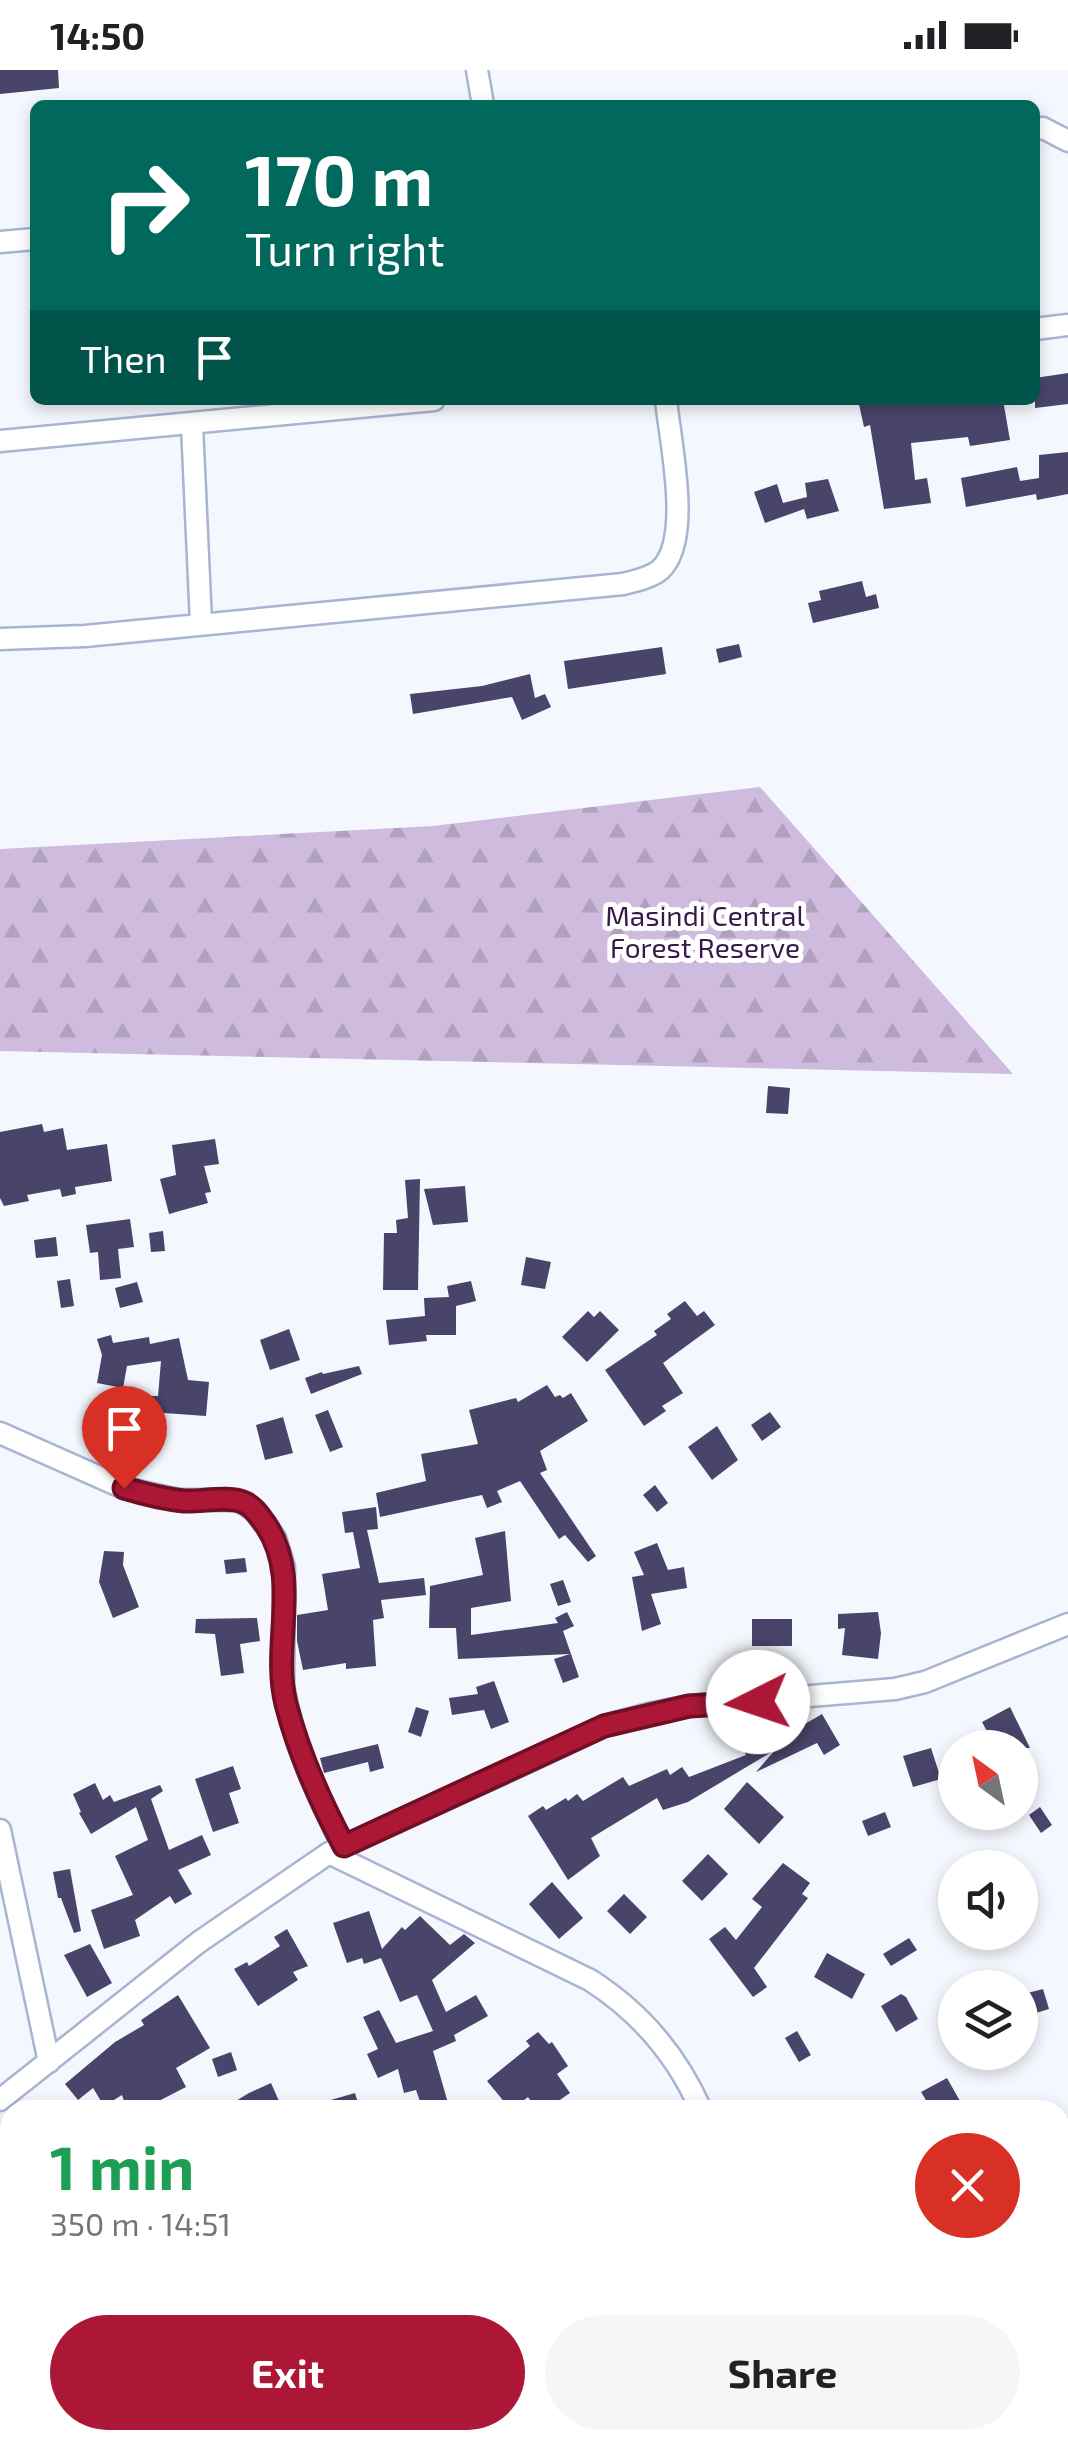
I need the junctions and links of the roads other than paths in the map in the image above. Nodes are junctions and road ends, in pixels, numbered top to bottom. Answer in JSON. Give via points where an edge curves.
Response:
{"nodes":[{"id":1,"x":476,"y":70,"type":"edge"},
{"id":2,"x":482,"y":100,"type":"edge"},
{"id":3,"x":1040,"y":128,"type":"edge"},
{"id":4,"x":1068,"y":141,"type":"edge"},
{"id":5,"x":30,"y":239,"type":"edge"},
{"id":6,"x":0,"y":242,"type":"edge"},
{"id":7,"x":1068,"y":324,"type":"edge"},
{"id":8,"x":1040,"y":327,"type":"edge"},
{"id":9,"x":384,"y":405,"type":"edge"},
{"id":10,"x":666,"y":405,"type":"edge"},
{"id":11,"x":192,"y":424,"type":"junction"},
{"id":12,"x":0,"y":441,"type":"edge"},
{"id":13,"x":202,"y":623,"type":"junction"},
{"id":14,"x":0,"y":639,"type":"edge"},
{"id":15,"x":0,"y":1434,"type":"edge"},
{"id":16,"x":1068,"y":1624,"type":"edge"},
{"id":17,"x":0,"y":1830,"type":"edge"},
{"id":18,"x":336,"y":1850,"type":"junction"},
{"id":19,"x":49,"y":2062,"type":"junction"},
{"id":20,"x":0,"y":2100,"type":"edge"},
{"id":21,"x":696,"y":2100,"type":"edge"}],
"edges":[{"from":1,"to":2,"type":"street"},
{"from":3,"to":4,"type":"street"},
{"from":5,"to":6,"type":"street"},
{"from":7,"to":8,"type":"street"},
{"from":9,"to":11,"type":"street"},
{"from":10,"to":13,"type":"street","via":[[679,530],[660,570],[643,579]]},
{"from":11,"to":12,"type":"street"},
{"from":11,"to":13,"type":"street"},
{"from":13,"to":14,"type":"street"},
{"from":15,"to":18,"type":"street","via":[[124,1488],[179,1500],[238,1500],[254,1510],[284,1567],[286,1703]]},
{"from":16,"to":18,"type":"street","via":[[895,1689],[689,1706],[619,1722]]},
{"from":17,"to":19,"type":"street"},
{"from":18,"to":19,"type":"street","via":[[199,1942]]},
{"from":18,"to":21,"type":"street","via":[[608,1992],[650,2030]]},
{"from":19,"to":20,"type":"street"}]}
